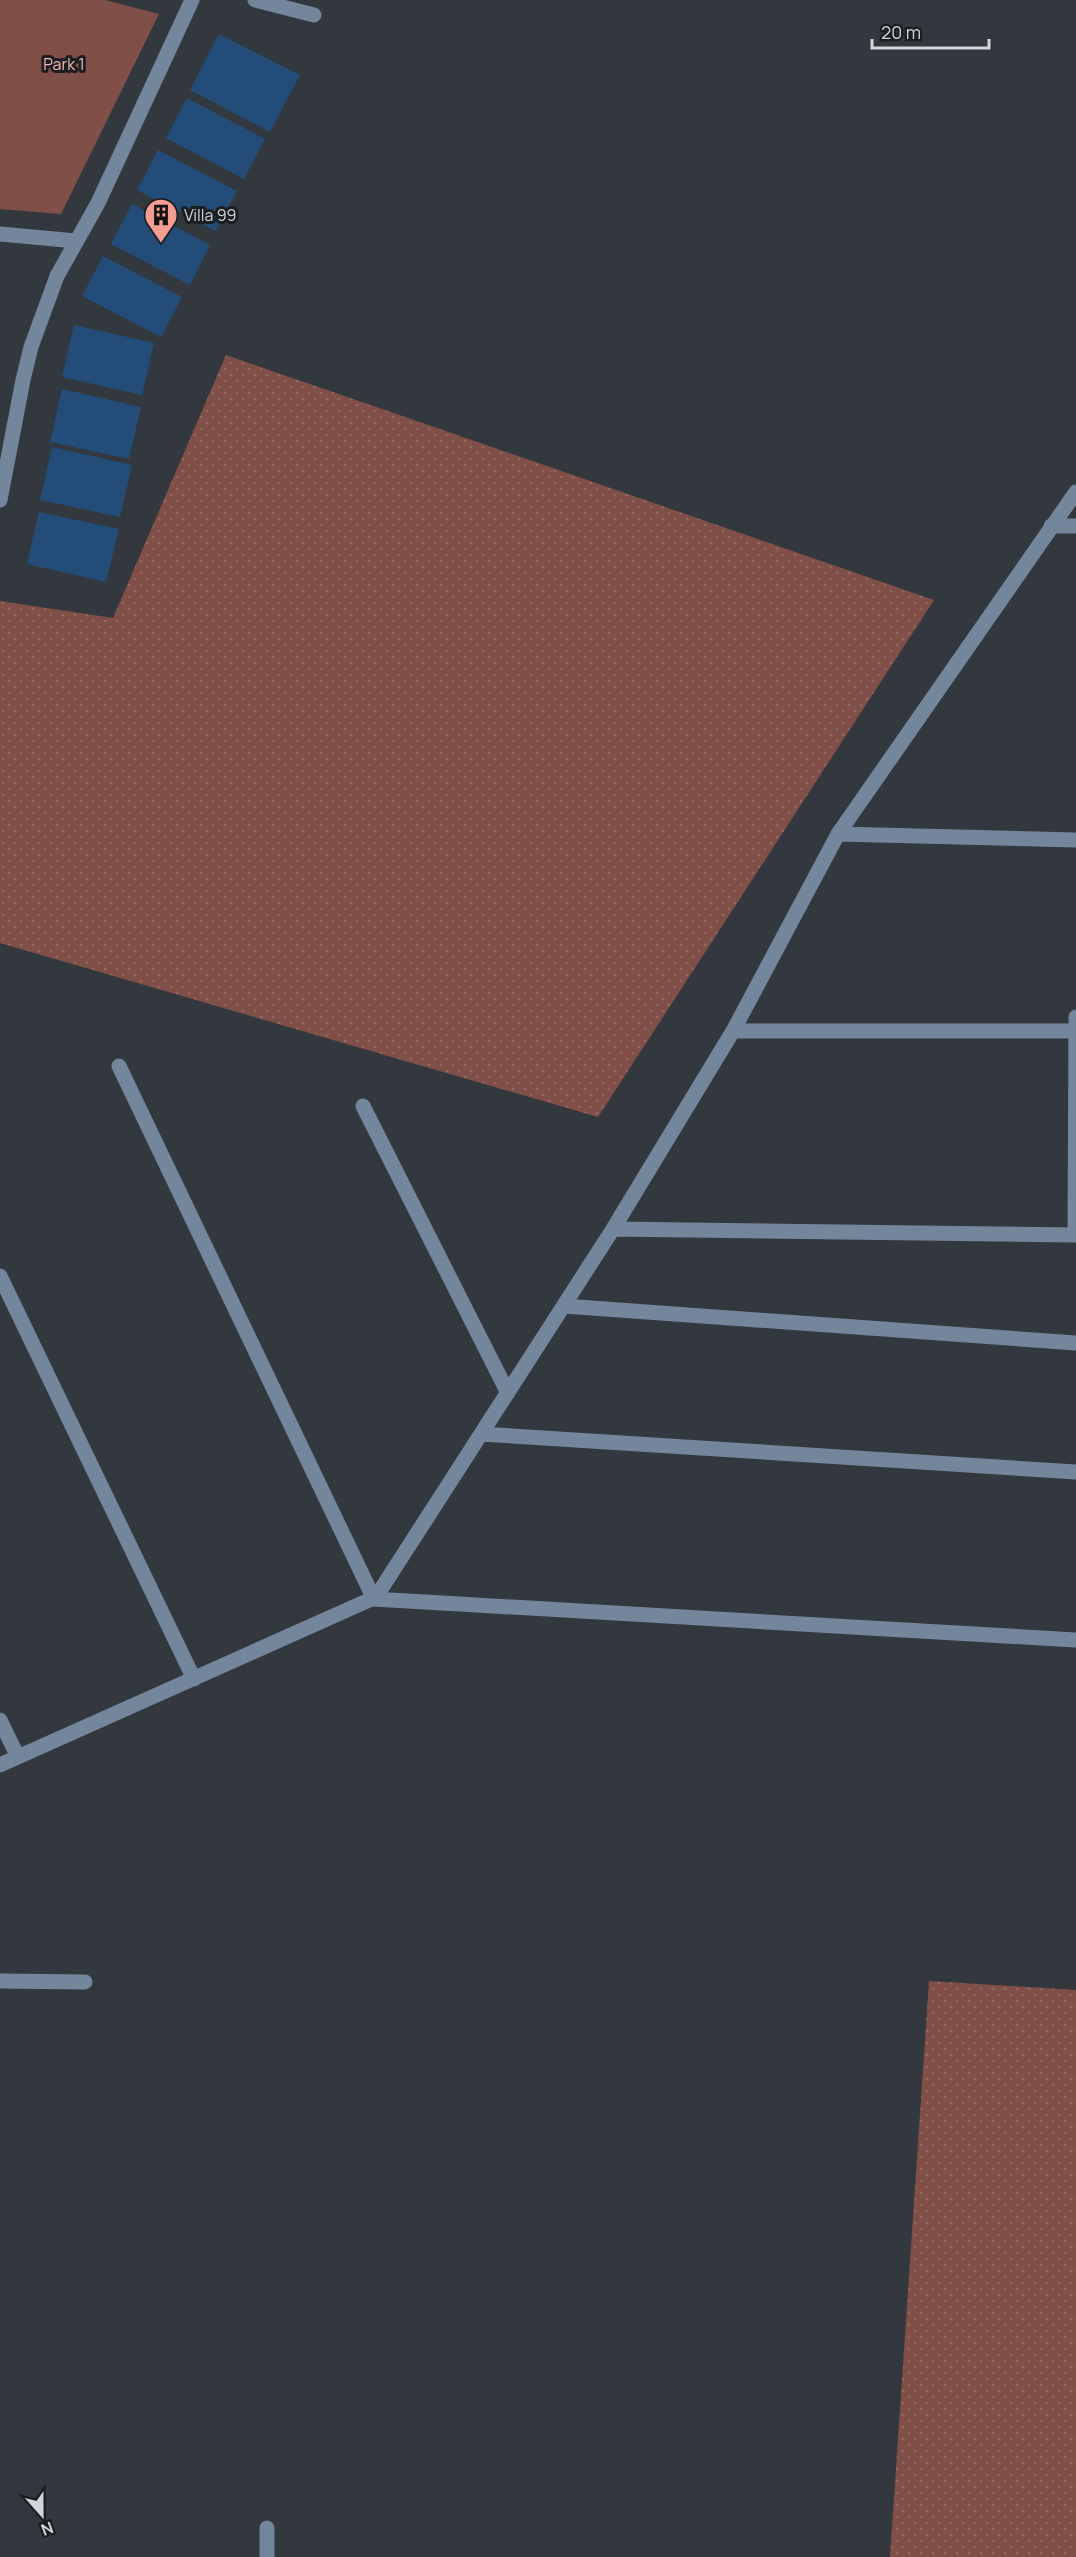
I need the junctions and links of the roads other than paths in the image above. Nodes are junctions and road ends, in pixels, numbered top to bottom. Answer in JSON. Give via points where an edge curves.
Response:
{"nodes":[{"id":1,"x":192,"y":0,"type":"edge"},
{"id":2,"x":255,"y":0,"type":"edge"},
{"id":3,"x":314,"y":15,"type":"dead end"},
{"id":4,"x":0,"y":234,"type":"edge"},
{"id":5,"x":76,"y":241,"type":"junction"},
{"id":6,"x":1076,"y":492,"type":"edge"},
{"id":7,"x":0,"y":501,"type":"edge"},
{"id":8,"x":1051,"y":526,"type":"junction"},
{"id":9,"x":1076,"y":526,"type":"edge"},
{"id":10,"x":838,"y":834,"type":"junction"},
{"id":11,"x":1076,"y":840,"type":"edge"},
{"id":12,"x":1076,"y":1017,"type":"edge"},
{"id":13,"x":733,"y":1031,"type":"junction"},
{"id":14,"x":1076,"y":1031,"type":"edge"},
{"id":15,"x":119,"y":1066,"type":"dead end"},
{"id":16,"x":363,"y":1106,"type":"dead end"},
{"id":17,"x":613,"y":1229,"type":"junction"},
{"id":18,"x":1075,"y":1235,"type":"edge"},
{"id":19,"x":0,"y":1276,"type":"edge"},
{"id":20,"x":564,"y":1306,"type":"junction"},
{"id":21,"x":1076,"y":1343,"type":"edge"},
{"id":22,"x":508,"y":1392,"type":"junction"},
{"id":23,"x":481,"y":1434,"type":"junction"},
{"id":24,"x":1076,"y":1472,"type":"edge"},
{"id":25,"x":374,"y":1599,"type":"junction"},
{"id":26,"x":1076,"y":1640,"type":"edge"},
{"id":27,"x":194,"y":1679,"type":"junction"},
{"id":28,"x":0,"y":1720,"type":"edge"},
{"id":29,"x":18,"y":1757,"type":"junction"},
{"id":30,"x":0,"y":1765,"type":"edge"},
{"id":31,"x":0,"y":1981,"type":"edge"},
{"id":32,"x":85,"y":1982,"type":"dead end"},
{"id":33,"x":267,"y":2528,"type":"dead end"},
{"id":34,"x":267,"y":2557,"type":"edge"}],
"edges":[{"from":1,"to":5,"type":"street","via":[[98,203]]},
{"from":2,"to":3,"type":"street"},
{"from":4,"to":5,"type":"street"},
{"from":5,"to":7,"type":"street","via":[[57,276],[31,348]]},
{"from":6,"to":8,"type":"street"},
{"from":8,"to":9,"type":"street"},
{"from":8,"to":10,"type":"street"},
{"from":10,"to":11,"type":"street"},
{"from":10,"to":13,"type":"street"},
{"from":12,"to":14,"type":"street"},
{"from":13,"to":14,"type":"street"},
{"from":13,"to":17,"type":"street"},
{"from":14,"to":18,"type":"street"},
{"from":15,"to":25,"type":"street"},
{"from":16,"to":22,"type":"street"},
{"from":17,"to":18,"type":"street"},
{"from":17,"to":20,"type":"street"},
{"from":19,"to":27,"type":"street"},
{"from":20,"to":21,"type":"street"},
{"from":20,"to":22,"type":"street"},
{"from":22,"to":23,"type":"street"},
{"from":23,"to":24,"type":"street"},
{"from":23,"to":25,"type":"street"},
{"from":25,"to":26,"type":"street"},
{"from":25,"to":27,"type":"street"},
{"from":27,"to":29,"type":"street"},
{"from":28,"to":29,"type":"street"},
{"from":29,"to":30,"type":"street"},
{"from":31,"to":32,"type":"street"},
{"from":33,"to":34,"type":"street"}]}
